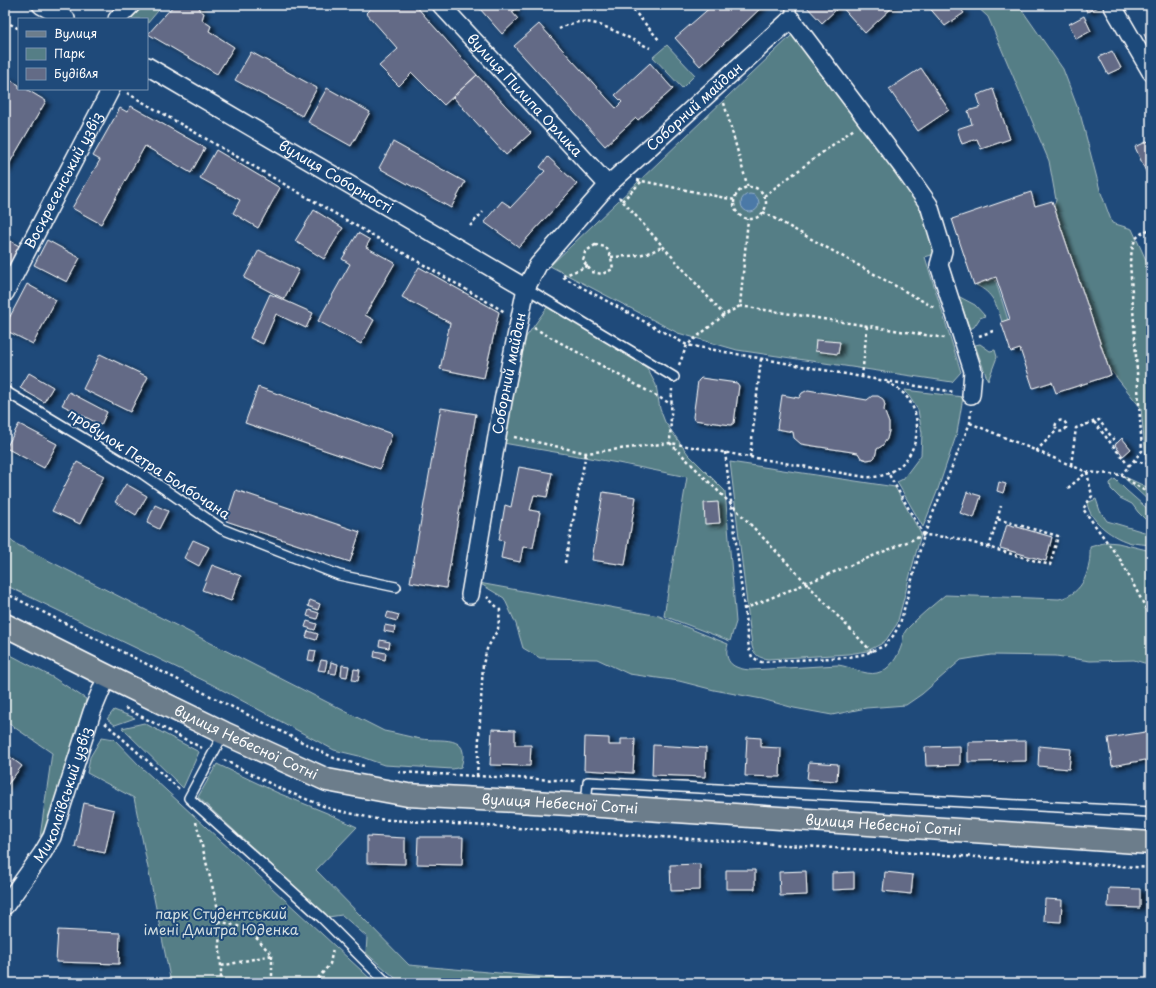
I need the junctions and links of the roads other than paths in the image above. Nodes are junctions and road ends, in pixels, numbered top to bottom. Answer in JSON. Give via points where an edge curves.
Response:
{"nodes":[{"id":1,"x":41,"y":5,"type":"edge"},
{"id":2,"x":131,"y":5,"type":"edge"},
{"id":3,"x":442,"y":5,"type":"edge"},
{"id":4,"x":1112,"y":5,"type":"edge"},
{"id":5,"x":791,"y":12,"type":"edge"},
{"id":6,"x":64,"y":18,"type":"edge"},
{"id":7,"x":119,"y":18,"type":"edge"},
{"id":8,"x":148,"y":67,"type":"edge"},
{"id":9,"x":1151,"y":72,"type":"edge"},
{"id":10,"x":119,"y":91,"type":"edge"},
{"id":11,"x":608,"y":185,"type":"junction"},
{"id":12,"x":526,"y":288,"type":"junction"},
{"id":13,"x":5,"y":293,"type":"edge"},
{"id":14,"x":674,"y":377,"type":"road end"},
{"id":15,"x":5,"y":390,"type":"edge"},
{"id":16,"x":972,"y":395,"type":"road end"},
{"id":17,"x":396,"y":587,"type":"dead end"},
{"id":18,"x":478,"y":596,"type":"road end"},
{"id":19,"x":5,"y":625,"type":"edge"},
{"id":20,"x":107,"y":676,"type":"junction"},
{"id":21,"x":224,"y":733,"type":"junction"},
{"id":22,"x":586,"y":805,"type":"junction"},
{"id":23,"x":1151,"y":812,"type":"edge"},
{"id":24,"x":1151,"y":843,"type":"edge"},
{"id":25,"x":5,"y":906,"type":"edge"},
{"id":26,"x":387,"y":983,"type":"edge"}],
"edges":[{"from":1,"to":6,"type":"street"},
{"from":2,"to":7,"type":"street"},
{"from":3,"to":11,"type":"street","name":"вулиця Пилипа Орлика"},
{"from":4,"to":9,"type":"street"},
{"from":5,"to":11,"type":"street","name":"Соборний майдан"},
{"from":5,"to":16,"type":"street","name":"Соборний майдан","via":[[930,205],[943,251],[939,265],[973,371]]},
{"from":8,"to":12,"type":"street","name":"вулиця Соборності"},
{"from":10,"to":13,"type":"street","name":"Воскресенський узвіз"},
{"from":11,"to":12,"type":"street","name":"Соборний майдан","via":[[538,265]]},
{"from":12,"to":14,"type":"lane"},
{"from":12,"to":18,"type":"street","name":"Соборний майдан","via":[[497,434]]},
{"from":15,"to":17,"type":"lane","name":"провулок Петра Болбочана","via":[[143,474],[222,529],[339,575]]},
{"from":19,"to":20,"type":"main road","name":"вулиця Небесної Сотні"},
{"from":20,"to":21,"type":"main road","name":"вулиця Небесної Сотні"},
{"from":20,"to":25,"type":"street","name":"Миколаївський узвіз","via":[[92,712],[52,836]]},
{"from":21,"to":22,"type":"main road","name":"вулиця Небесної Сотні","via":[[327,780],[408,795]]},
{"from":21,"to":26,"type":"lane","via":[[189,798],[336,932]]},
{"from":22,"to":23,"type":"lane","via":[[588,782]]},
{"from":22,"to":24,"type":"main road","name":"вулиця Небесної Сотні"}]}
